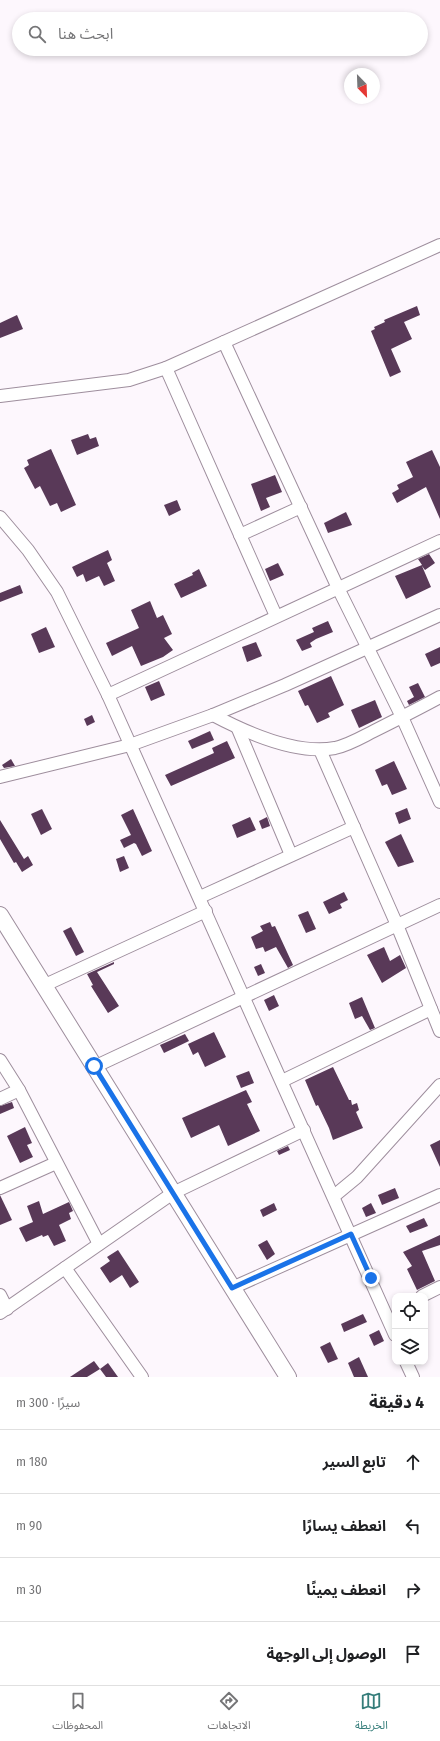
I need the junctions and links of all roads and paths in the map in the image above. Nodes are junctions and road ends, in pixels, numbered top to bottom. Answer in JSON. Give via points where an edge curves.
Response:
{"nodes":[{"id":1,"x":440,"y":245,"type":"edge"},
{"id":2,"x":224,"y":342,"type":"junction"},
{"id":3,"x":166,"y":368,"type":"junction"},
{"id":4,"x":0,"y":396,"type":"edge"},
{"id":5,"x":301,"y":507,"type":"junction"},
{"id":6,"x":0,"y":517,"type":"edge"},
{"id":7,"x":240,"y":535,"type":"junction"},
{"id":8,"x":440,"y":541,"type":"edge"},
{"id":9,"x":338,"y":588,"type":"junction"},
{"id":10,"x":276,"y":616,"type":"junction"},
{"id":11,"x":439,"y":618,"type":"edge"},
{"id":12,"x":367,"y":648,"type":"junction"},
{"id":13,"x":108,"y":695,"type":"junction"},
{"id":14,"x":440,"y":697,"type":"edge"},
{"id":15,"x":213,"y":715,"type":"junction"},
{"id":16,"x":402,"y":717,"type":"junction"},
{"id":17,"x":238,"y":729,"type":"junction"},
{"id":18,"x":130,"y":745,"type":"junction"},
{"id":19,"x":320,"y":750,"type":"junction"},
{"id":20,"x":0,"y":777,"type":"edge"},
{"id":21,"x":437,"y":787,"type":"edge"},
{"id":22,"x":440,"y":802,"type":"edge"},
{"id":23,"x":354,"y":827,"type":"junction"},
{"id":24,"x":291,"y":855,"type":"junction"},
{"id":25,"x":200,"y":897,"type":"junction"},
{"id":26,"x":440,"y":905,"type":"edge"},
{"id":27,"x":206,"y":911,"type":"junction"},
{"id":28,"x":0,"y":915,"type":"edge"},
{"id":29,"x":397,"y":925,"type":"junction"},
{"id":30,"x":45,"y":985,"type":"junction"},
{"id":31,"x":244,"y":997,"type":"junction"},
{"id":32,"x":431,"y":1009,"type":"junction"},
{"id":33,"x":440,"y":1031,"type":"edge"},
{"id":34,"x":0,"y":1060,"type":"edge"},
{"id":35,"x":94,"y":1066,"type":"junction"},
{"id":36,"x":282,"y":1081,"type":"junction"},
{"id":37,"x":440,"y":1085,"type":"edge"},
{"id":38,"x":19,"y":1090,"type":"junction"},
{"id":39,"x":0,"y":1099,"type":"edge"},
{"id":40,"x":304,"y":1130,"type":"junction"},
{"id":41,"x":56,"y":1163,"type":"junction"},
{"id":42,"x":2,"y":1183,"type":"edge"},
{"id":43,"x":173,"y":1193,"type":"junction"},
{"id":44,"x":440,"y":1195,"type":"edge"},
{"id":45,"x":334,"y":1196,"type":"junction"},
{"id":46,"x":351,"y":1234,"type":"junction"},
{"id":47,"x":100,"y":1244,"type":"junction"},
{"id":48,"x":65,"y":1268,"type":"junction"},
{"id":49,"x":440,"y":1287,"type":"edge"},
{"id":50,"x":232,"y":1288,"type":"junction"},
{"id":51,"x":428,"y":1293,"type":"edge"},
{"id":52,"x":0,"y":1295,"type":"edge"},
{"id":53,"x":3,"y":1311,"type":"edge"},
{"id":54,"x":390,"y":1311,"type":"edge"},
{"id":55,"x":394,"y":1329,"type":"edge"},
{"id":56,"x":407,"y":1365,"type":"edge"},
{"id":57,"x":139,"y":1376,"type":"edge"},
{"id":58,"x":288,"y":1377,"type":"edge"},
{"id":59,"x":413,"y":1377,"type":"edge"}],
"edges":[{"from":1,"to":2,"type":"street"},
{"from":2,"to":3,"type":"street"},
{"from":2,"to":5,"type":"street"},
{"from":3,"to":4,"type":"street","via":[[129,380]]},
{"from":3,"to":7,"type":"street"},
{"from":5,"to":7,"type":"street"},
{"from":5,"to":9,"type":"street"},
{"from":6,"to":13,"type":"street","via":[[28,550],[57,592]]},
{"from":7,"to":10,"type":"street"},
{"from":8,"to":9,"type":"street"},
{"from":9,"to":10,"type":"street"},
{"from":9,"to":12,"type":"street"},
{"from":10,"to":13,"type":"street"},
{"from":11,"to":12,"type":"street"},
{"from":12,"to":15,"type":"street","via":[[285,686]]},
{"from":12,"to":16,"type":"street"},
{"from":13,"to":18,"type":"street"},
{"from":14,"to":16,"type":"street"},
{"from":15,"to":17,"type":"street"},
{"from":15,"to":18,"type":"street"},
{"from":16,"to":19,"type":"street","via":[[356,740]]},
{"from":16,"to":21,"type":"street"},
{"from":17,"to":19,"type":"street","via":[[274,742]]},
{"from":17,"to":24,"type":"street"},
{"from":18,"to":20,"type":"street"},
{"from":18,"to":25,"type":"street"},
{"from":19,"to":23,"type":"street"},
{"from":21,"to":22,"type":"street"},
{"from":23,"to":24,"type":"street"},
{"from":23,"to":29,"type":"street"},
{"from":24,"to":25,"type":"street"},
{"from":25,"to":27,"type":"street"},
{"from":26,"to":29,"type":"street"},
{"from":27,"to":30,"type":"street"},
{"from":27,"to":31,"type":"street"},
{"from":28,"to":30,"type":"main road"},
{"from":29,"to":31,"type":"street"},
{"from":29,"to":32,"type":"street"},
{"from":30,"to":35,"type":"main road"},
{"from":31,"to":35,"type":"street"},
{"from":31,"to":36,"type":"street"},
{"from":32,"to":33,"type":"street"},
{"from":32,"to":36,"type":"street"},
{"from":34,"to":38,"type":"street"},
{"from":35,"to":43,"type":"main road"},
{"from":36,"to":40,"type":"street"},
{"from":37,"to":45,"type":"street","via":[[357,1177]]},
{"from":38,"to":39,"type":"street"},
{"from":38,"to":41,"type":"street"},
{"from":40,"to":43,"type":"street"},
{"from":40,"to":45,"type":"street"},
{"from":41,"to":42,"type":"street"},
{"from":41,"to":47,"type":"street"},
{"from":43,"to":47,"type":"street"},
{"from":43,"to":50,"type":"main road"},
{"from":44,"to":46,"type":"street"},
{"from":45,"to":46,"type":"street"},
{"from":46,"to":50,"type":"street"},
{"from":46,"to":54,"type":"street"},
{"from":47,"to":48,"type":"street"},
{"from":48,"to":53,"type":"street"},
{"from":48,"to":57,"type":"street"},
{"from":49,"to":51,"type":"street"},
{"from":50,"to":58,"type":"main road"},
{"from":52,"to":53,"type":"street"},
{"from":54,"to":55,"type":"street"},
{"from":56,"to":59,"type":"street"}]}
